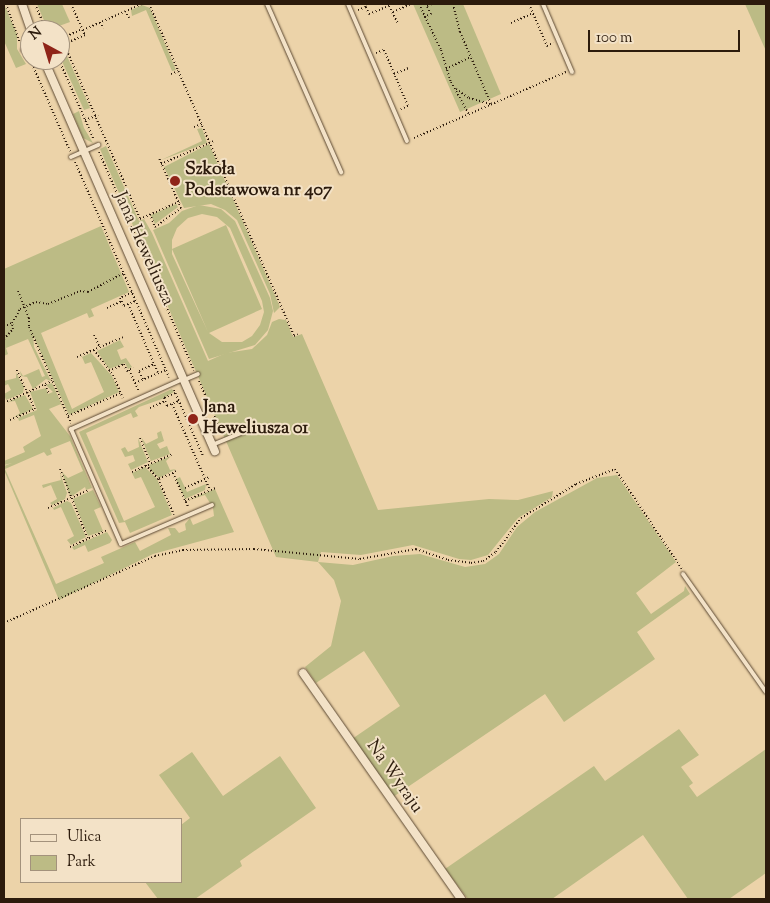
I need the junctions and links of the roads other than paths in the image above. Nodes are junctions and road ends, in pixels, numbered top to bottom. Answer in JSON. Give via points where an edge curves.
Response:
{"nodes":[{"id":1,"x":16,"y":4,"type":"edge"},
{"id":2,"x":22,"y":4,"type":"edge"},
{"id":3,"x":268,"y":4,"type":"edge"},
{"id":4,"x":348,"y":4,"type":"edge"},
{"id":5,"x":543,"y":4,"type":"edge"},
{"id":6,"x":25,"y":16,"type":"junction"},
{"id":7,"x":27,"y":20,"type":"edge"},
{"id":8,"x":48,"y":70,"type":"edge"},
{"id":9,"x":572,"y":71,"type":"road end"},
{"id":10,"x":407,"y":141,"type":"road end"},
{"id":11,"x":97,"y":145,"type":"road end"},
{"id":12,"x":84,"y":151,"type":"junction"},
{"id":13,"x":72,"y":156,"type":"road end"},
{"id":14,"x":341,"y":172,"type":"dead end"},
{"id":15,"x":197,"y":374,"type":"road end"},
{"id":16,"x":184,"y":380,"type":"junction"},
{"id":17,"x":253,"y":428,"type":"dead end"},
{"id":18,"x":213,"y":448,"type":"joint"},
{"id":19,"x":212,"y":505,"type":"dead end"},
{"id":20,"x":683,"y":574,"type":"road end"},
{"id":21,"x":303,"y":673,"type":"dead end"},
{"id":22,"x":766,"y":692,"type":"edge"},
{"id":23,"x":461,"y":899,"type":"edge"}],
"edges":[{"from":1,"to":6,"type":"street"},
{"from":2,"to":6,"type":"street"},
{"from":3,"to":14,"type":"lane"},
{"from":4,"to":10,"type":"lane"},
{"from":5,"to":9,"type":"lane"},
{"from":6,"to":7,"type":"street"},
{"from":8,"to":12,"type":"street","name":"Jana Heweliusza"},
{"from":11,"to":12,"type":"lane"},
{"from":12,"to":13,"type":"lane"},
{"from":12,"to":16,"type":"street","name":"Jana Heweliusza"},
{"from":15,"to":16,"type":"lane"},
{"from":16,"to":18,"type":"street","name":"Jana Heweliusza"},
{"from":16,"to":19,"type":"lane","via":[[70,429],[121,544]]},
{"from":17,"to":18,"type":"lane"},
{"from":20,"to":22,"type":"lane"},
{"from":21,"to":23,"type":"street","name":"Na Wyraju"}]}
